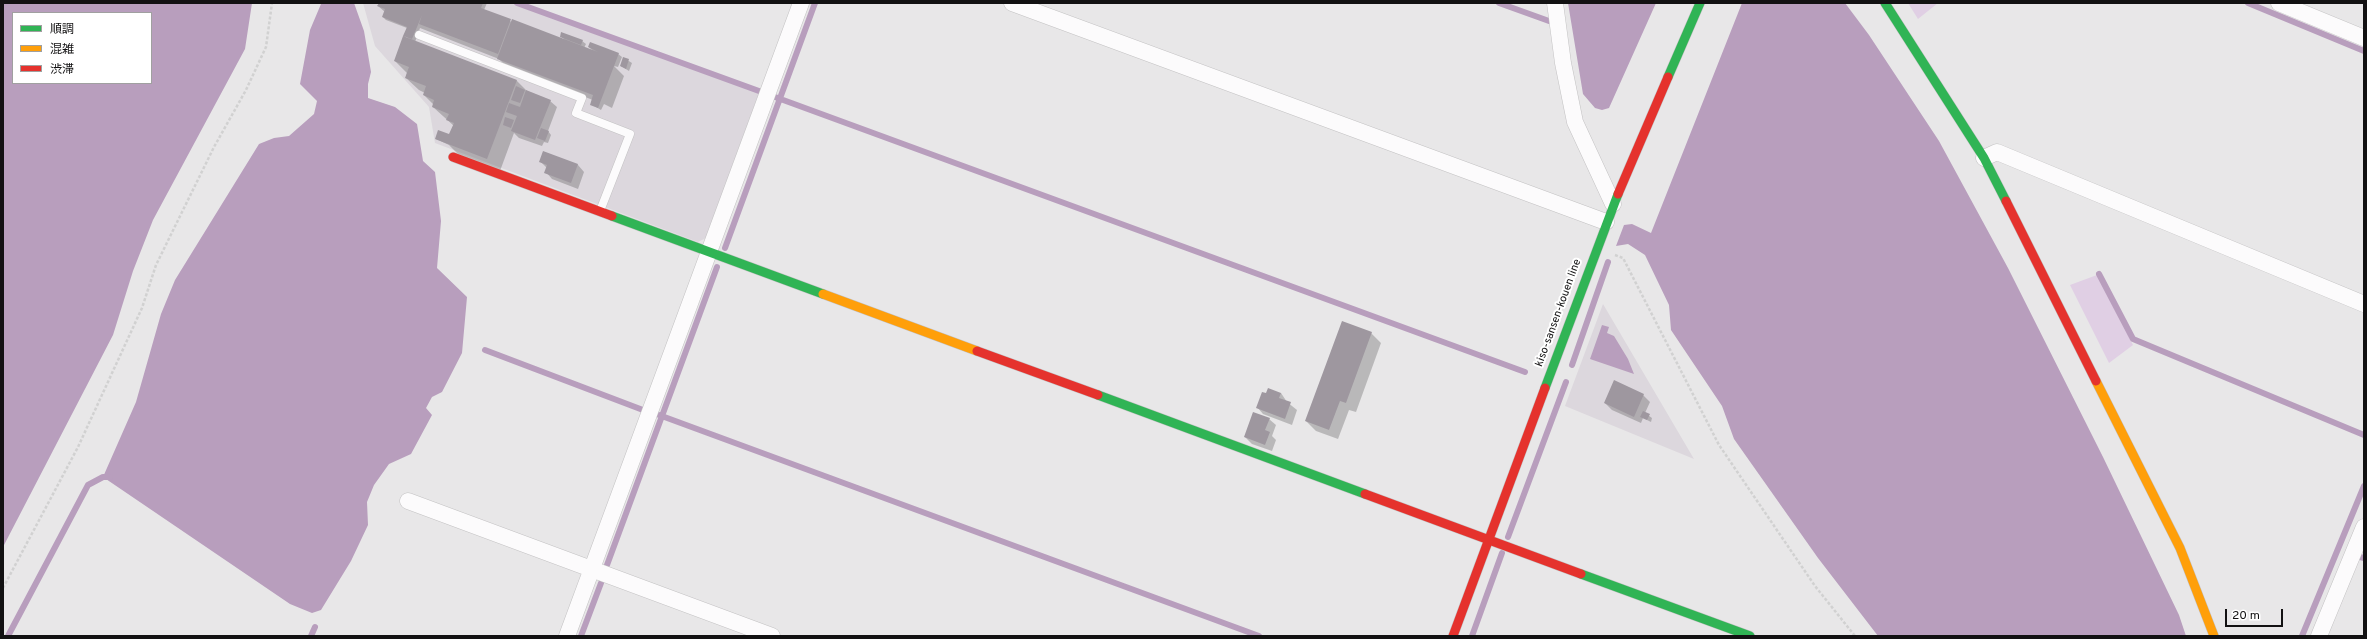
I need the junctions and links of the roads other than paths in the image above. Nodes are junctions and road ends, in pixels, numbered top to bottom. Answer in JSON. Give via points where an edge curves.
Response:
{"nodes":[{"id":1,"x":801,"y":3,"type":"edge"},
{"id":2,"x":1012,"y":3,"type":"edge"},
{"id":3,"x":1555,"y":3,"type":"edge"},
{"id":4,"x":1700,"y":3,"type":"edge"},
{"id":5,"x":1885,"y":3,"type":"edge"},
{"id":6,"x":2279,"y":3,"type":"edge"},
{"id":7,"x":419,"y":35,"type":"dead end"},
{"id":8,"x":2364,"y":38,"type":"edge"},
{"id":9,"x":453,"y":157,"type":"dead end"},
{"id":10,"x":1984,"y":158,"type":"junction"},
{"id":11,"x":1613,"y":204,"type":"junction"},
{"id":12,"x":600,"y":212,"type":"junction"},
{"id":13,"x":1606,"y":222,"type":"junction"},
{"id":14,"x":708,"y":253,"type":"junction"},
{"id":15,"x":2364,"y":304,"type":"edge"},
{"id":16,"x":408,"y":501,"type":"dead end"},
{"id":17,"x":2364,"y":527,"type":"edge"},
{"id":18,"x":1489,"y":539,"type":"junction"},
{"id":19,"x":592,"y":570,"type":"junction"},
{"id":20,"x":567,"y":636,"type":"edge"},
{"id":21,"x":772,"y":636,"type":"edge"},
{"id":22,"x":1453,"y":636,"type":"edge"},
{"id":23,"x":1750,"y":636,"type":"edge"},
{"id":24,"x":2214,"y":636,"type":"edge"},
{"id":25,"x":2319,"y":636,"type":"edge"}],
"edges":[{"from":1,"to":14,"type":"street"},
{"from":2,"to":13,"type":"street"},
{"from":3,"to":11,"type":"street","via":[[1563,63],[1575,122]]},
{"from":4,"to":11,"type":"street","name":"kiso-sansen-kouen line"},
{"from":5,"to":10,"type":"street"},
{"from":6,"to":8,"type":"street"},
{"from":7,"to":12,"type":"lane","via":[[582,98],[576,113],[630,134]]},
{"from":9,"to":12,"type":"street"},
{"from":10,"to":15,"type":"street","via":[[1997,152]]},
{"from":10,"to":24,"type":"street","via":[[2180,548]]},
{"from":11,"to":13,"type":"street","name":"kiso-sansen-kouen line"},
{"from":12,"to":14,"type":"street"},
{"from":13,"to":18,"type":"street","name":"kiso-sansen-kouen line"},
{"from":14,"to":18,"type":"street"},
{"from":14,"to":19,"type":"street"},
{"from":16,"to":19,"type":"street"},
{"from":17,"to":25,"type":"street"},
{"from":18,"to":22,"type":"street","name":"kiso-sansen-kouen line"},
{"from":18,"to":23,"type":"street"},
{"from":19,"to":20,"type":"street"},
{"from":19,"to":21,"type":"street"}]}
